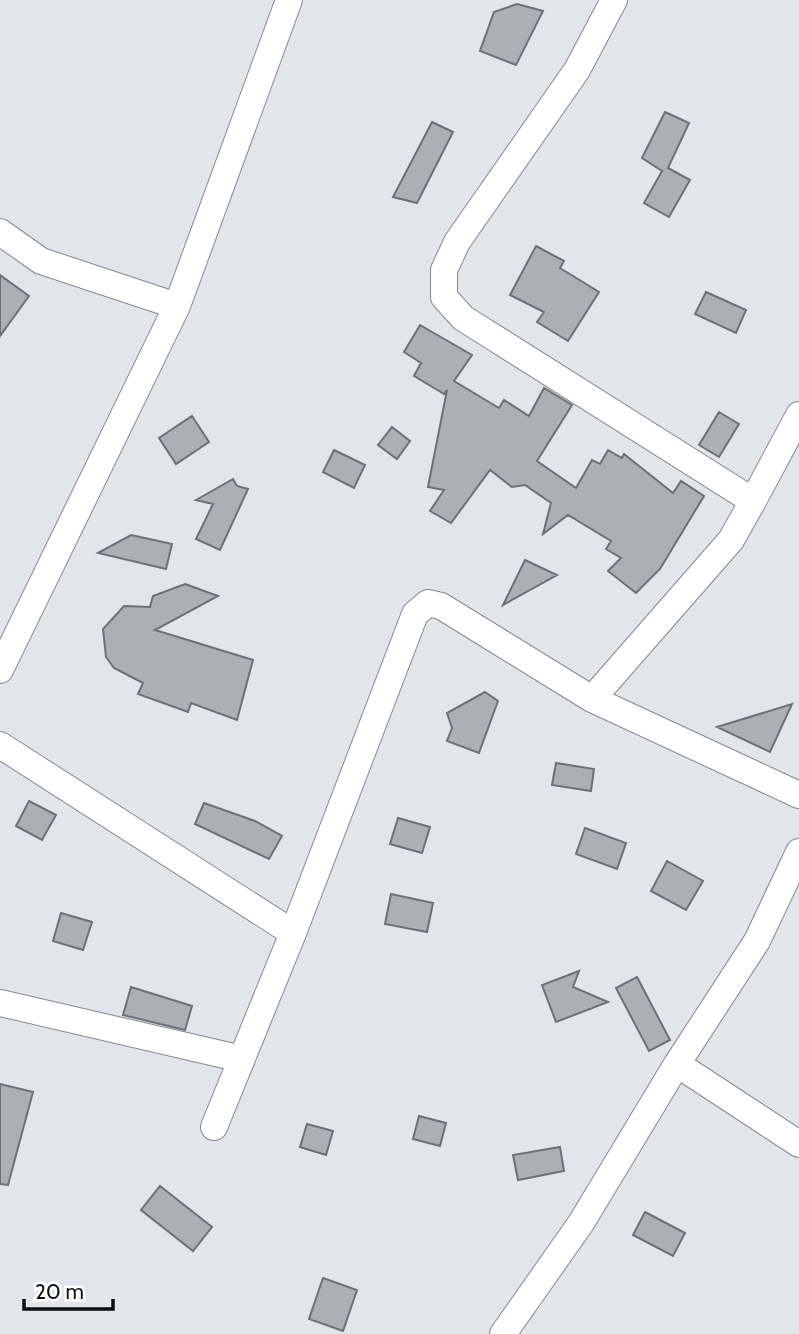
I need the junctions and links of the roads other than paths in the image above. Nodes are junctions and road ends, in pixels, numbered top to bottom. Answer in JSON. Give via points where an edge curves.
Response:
{"nodes":[{"id":1,"x":289,"y":0,"type":"edge"},
{"id":2,"x":614,"y":0,"type":"edge"},
{"id":3,"x":0,"y":232,"type":"edge"},
{"id":4,"x":177,"y":306,"type":"junction"},
{"id":5,"x":799,"y":415,"type":"edge"},
{"id":6,"x":752,"y":501,"type":"junction"},
{"id":7,"x":0,"y":670,"type":"edge"},
{"id":8,"x":592,"y":699,"type":"junction"},
{"id":9,"x":0,"y":745,"type":"edge"},
{"id":10,"x":799,"y":795,"type":"edge"},
{"id":11,"x":799,"y":852,"type":"edge"},
{"id":12,"x":293,"y":933,"type":"junction"},
{"id":13,"x":0,"y":1003,"type":"edge"},
{"id":14,"x":242,"y":1059,"type":"junction"},
{"id":15,"x":677,"y":1064,"type":"junction"},
{"id":16,"x":214,"y":1127,"type":"dead end"},
{"id":17,"x":799,"y":1144,"type":"edge"},
{"id":18,"x":503,"y":1334,"type":"edge"}],
"edges":[{"from":1,"to":4,"type":"street"},
{"from":2,"to":6,"type":"street","via":[[577,70],[457,242],[444,271],[444,297],[463,318]]},
{"from":3,"to":4,"type":"street","via":[[41,261]]},
{"from":4,"to":7,"type":"street"},
{"from":5,"to":6,"type":"street"},
{"from":6,"to":8,"type":"street","via":[[731,540]]},
{"from":8,"to":10,"type":"street"},
{"from":8,"to":12,"type":"street","via":[[441,606],[428,603],[415,614]]},
{"from":9,"to":12,"type":"street"},
{"from":11,"to":15,"type":"street","via":[[757,942]]},
{"from":12,"to":14,"type":"street"},
{"from":13,"to":14,"type":"street"},
{"from":14,"to":16,"type":"street"},
{"from":15,"to":17,"type":"street"},
{"from":15,"to":18,"type":"street","via":[[581,1223]]}]}
